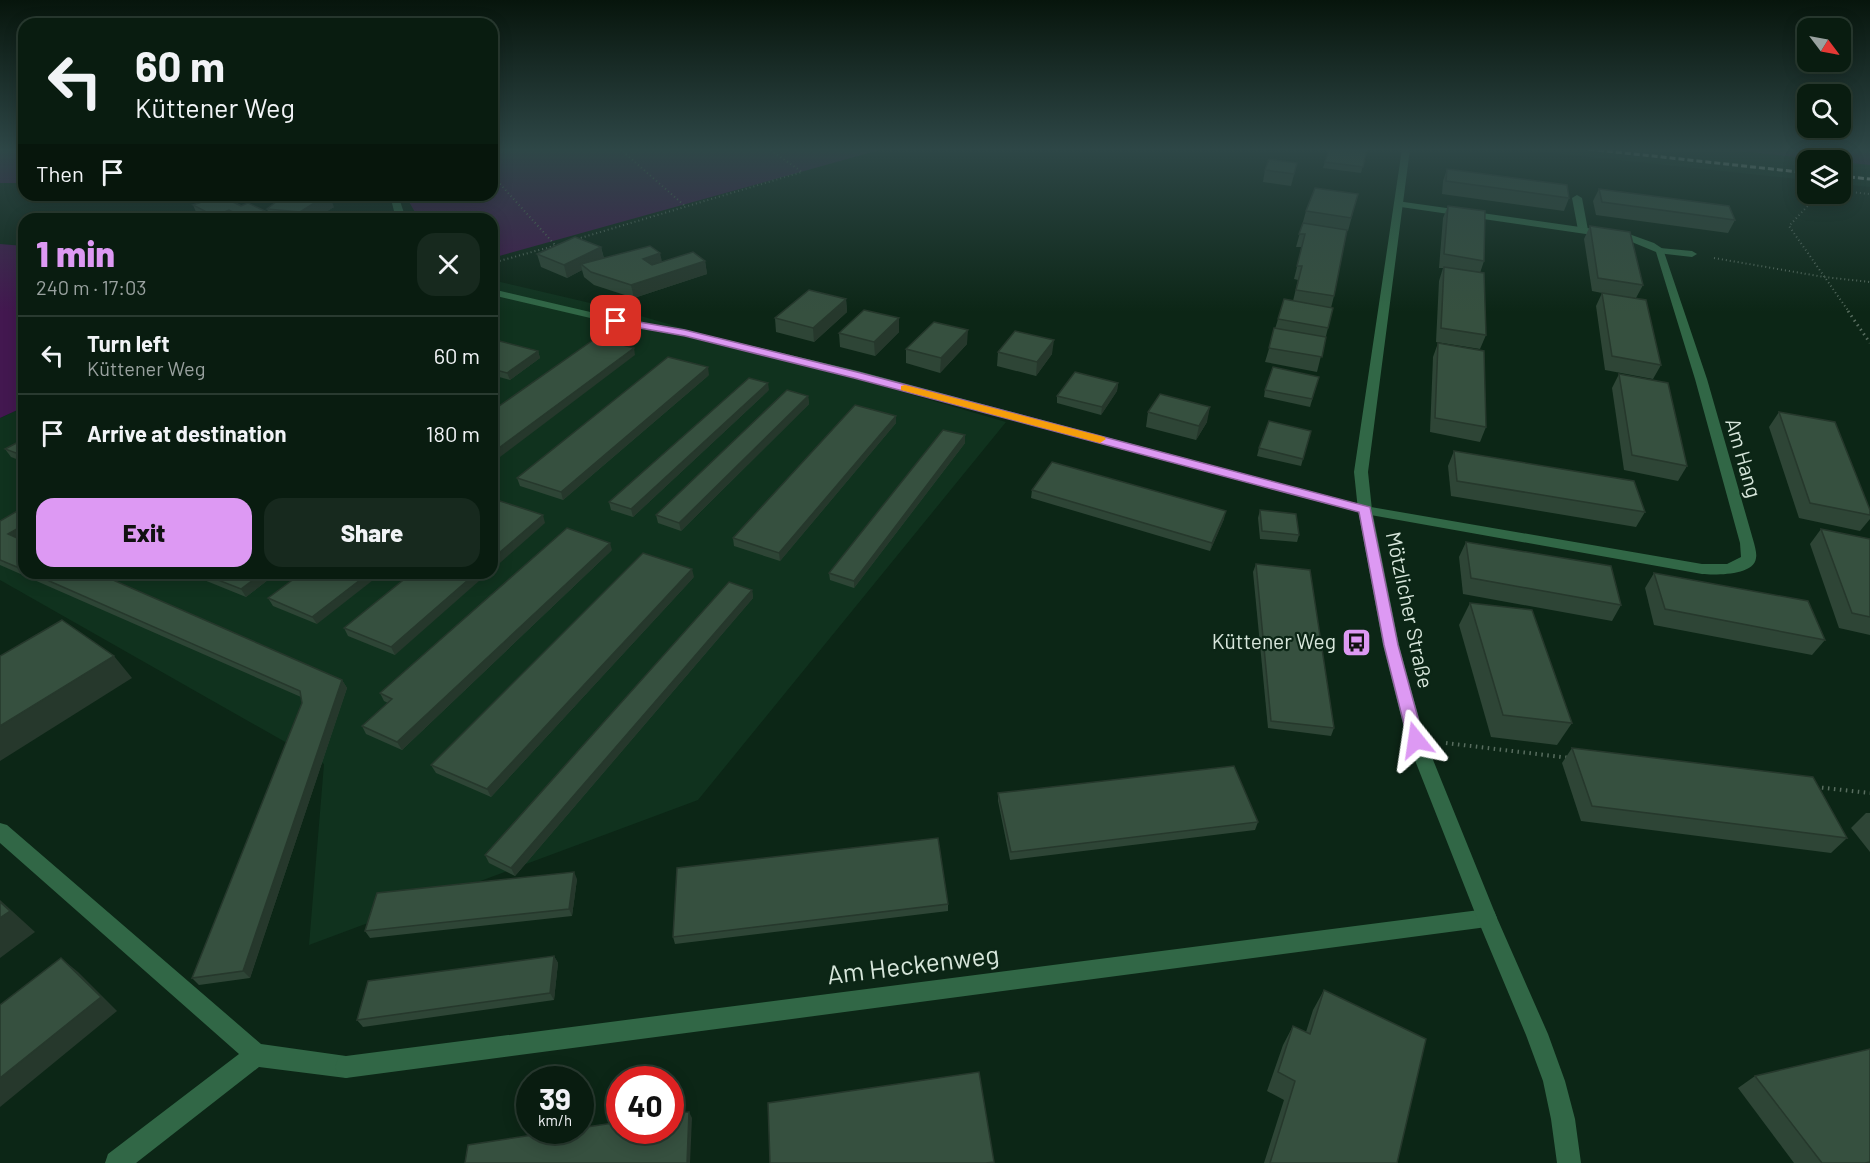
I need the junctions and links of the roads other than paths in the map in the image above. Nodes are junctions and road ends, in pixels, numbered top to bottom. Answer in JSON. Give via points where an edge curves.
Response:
{"nodes":[{"id":1,"x":1578,"y":203,"type":"edge"},
{"id":2,"x":1397,"y":204,"type":"joint"},
{"id":3,"x":1583,"y":230,"type":"junction"},
{"id":4,"x":1660,"y":251,"type":"junction"},
{"id":5,"x":1692,"y":254,"type":"road end"},
{"id":6,"x":498,"y":293,"type":"edge"},
{"id":7,"x":1365,"y":510,"type":"junction"},
{"id":8,"x":0,"y":831,"type":"edge"},
{"id":9,"x":1487,"y":918,"type":"junction"},
{"id":10,"x":256,"y":1055,"type":"junction"},
{"id":11,"x":117,"y":1163,"type":"edge"},
{"id":12,"x":1569,"y":1163,"type":"edge"}],
"edges":[{"from":1,"to":3,"type":"street"},
{"from":2,"to":3,"type":"street"},
{"from":2,"to":7,"type":"street","name":"Mötzlicher Straße","via":[[1361,472]]},
{"from":3,"to":4,"type":"street","via":[[1641,240]]},
{"from":4,"to":5,"type":"street"},
{"from":4,"to":7,"type":"street","name":"Am Hang","via":[[1747,543],[1749,559],[1742,566],[1702,569]]},
{"from":6,"to":7,"type":"street","via":[[858,375]]},
{"from":7,"to":9,"type":"street","name":"Mötzlicher Straße","via":[[1391,645],[1416,740]]},
{"from":8,"to":10,"type":"street"},
{"from":9,"to":10,"type":"street","name":"Am Heckenweg","via":[[345,1066]]},
{"from":9,"to":12,"type":"street","name":"Mötzlicher Straße","via":[[1554,1081]]},
{"from":10,"to":11,"type":"street"}]}
